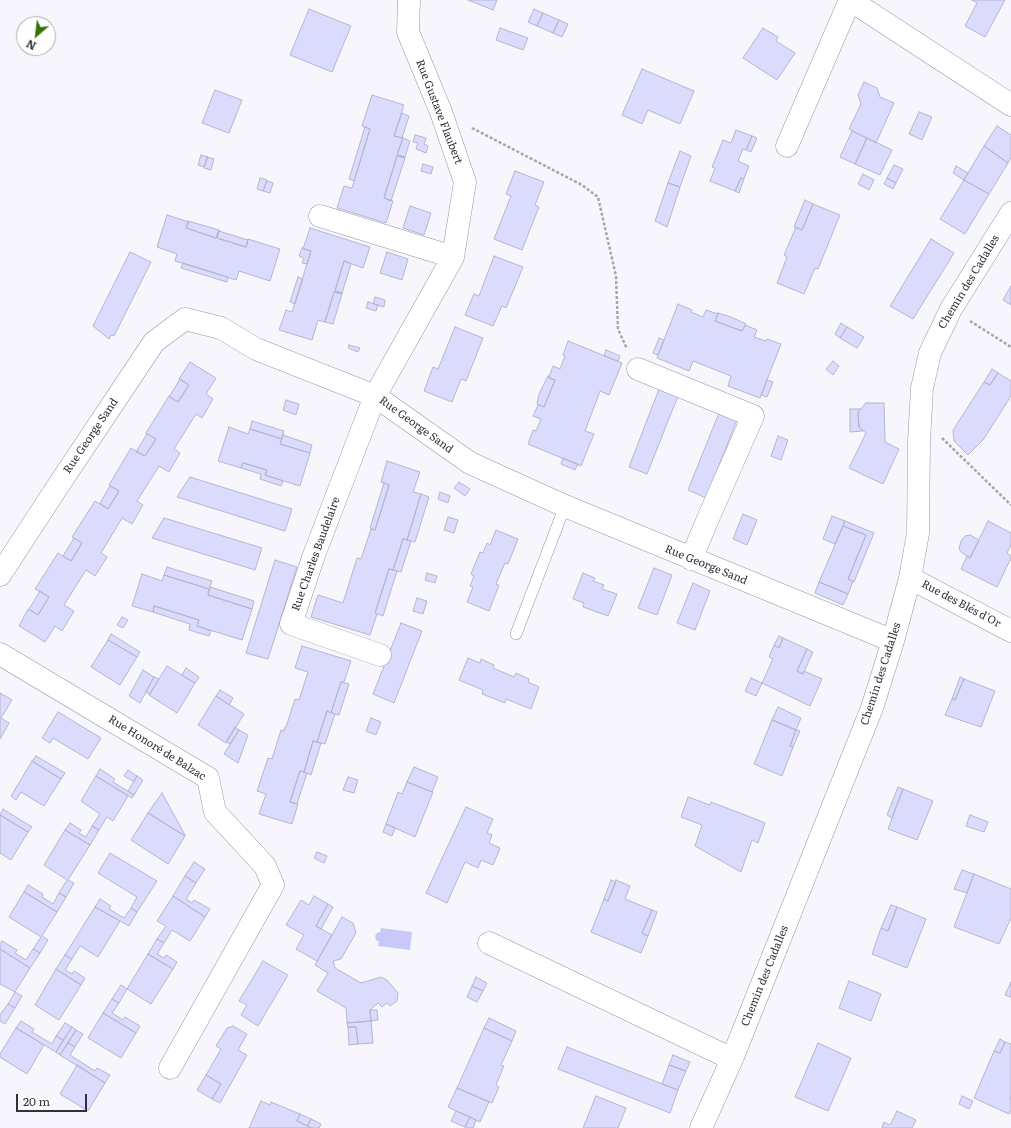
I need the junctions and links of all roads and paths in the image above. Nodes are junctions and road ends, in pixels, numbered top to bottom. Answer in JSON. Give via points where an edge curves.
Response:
{"nodes":[{"id":1,"x":409,"y":0,"type":"edge"},
{"id":2,"x":850,"y":0,"type":"edge"},
{"id":3,"x":1011,"y":105,"type":"edge"},
{"id":4,"x":442,"y":112,"type":"junction"},
{"id":5,"x":787,"y":146,"type":"dead end"},
{"id":6,"x":1011,"y":213,"type":"edge"},
{"id":7,"x":320,"y":216,"type":"dead end"},
{"id":8,"x":453,"y":257,"type":"junction"},
{"id":9,"x":951,"y":309,"type":"junction"},
{"id":10,"x":1011,"y":347,"type":"edge"},
{"id":11,"x":638,"y":369,"type":"joint"},
{"id":12,"x":375,"y":396,"type":"junction"},
{"id":13,"x":920,"y":417,"type":"junction"},
{"id":14,"x":1011,"y":504,"type":"edge"},
{"id":15,"x":564,"y":506,"type":"junction"},
{"id":16,"x":692,"y":559,"type":"junction"},
{"id":17,"x":0,"y":575,"type":"edge"},
{"id":18,"x":910,"y":578,"type":"junction"},
{"id":19,"x":1011,"y":631,"type":"edge"},
{"id":20,"x":516,"y":634,"type":"dead end"},
{"id":21,"x":893,"y":641,"type":"junction"},
{"id":22,"x":0,"y":654,"type":"edge"},
{"id":23,"x":380,"y":655,"type":"dead end"},
{"id":24,"x":489,"y":943,"type":"dead end"},
{"id":25,"x":732,"y":1059,"type":"junction"},
{"id":26,"x":170,"y":1068,"type":"dead end"},
{"id":27,"x":701,"y":1128,"type":"edge"}],
"edges":[{"from":1,"to":4,"type":"street","name":"Rue Gustave Flaubert","via":[[408,32]]},
{"from":2,"to":3,"type":"street"},
{"from":2,"to":5,"type":"street"},
{"from":4,"to":8,"type":"street","name":"Rue Gustave Flaubert","via":[[465,182]]},
{"from":4,"to":11,"type":"path","via":[[582,185],[598,198],[616,276],[618,329]]},
{"from":6,"to":9,"type":"street","name":"Chemin des Cadalles"},
{"from":7,"to":8,"type":"street"},
{"from":8,"to":12,"type":"street","name":"Rue Gustave Flaubert"},
{"from":9,"to":10,"type":"path"},
{"from":9,"to":13,"type":"street","name":"Chemin des Cadalles","via":[[930,353],[922,388]]},
{"from":11,"to":16,"type":"street","via":[[753,416]]},
{"from":12,"to":15,"type":"street","name":"Rue George Sand","via":[[470,463]]},
{"from":12,"to":17,"type":"street","name":"Rue George Sand","via":[[256,349],[221,328],[185,319],[154,342]]},
{"from":12,"to":23,"type":"street","name":"Rue Charles Baudelaire","via":[[314,555],[291,624]]},
{"from":13,"to":14,"type":"path"},
{"from":13,"to":18,"type":"street","name":"Chemin des Cadalles","via":[[918,533]]},
{"from":15,"to":16,"type":"street","name":"Rue George Sand"},
{"from":15,"to":20,"type":"lane"},
{"from":16,"to":21,"type":"street","name":"Rue George Sand"},
{"from":18,"to":19,"type":"street","name":"Rue des Blés d'Or"},
{"from":18,"to":21,"type":"street","name":"Chemin des Cadalles"},
{"from":21,"to":25,"type":"street","name":"Chemin des Cadalles","via":[[872,708]]},
{"from":22,"to":26,"type":"street","name":"Rue Honoré de Balzac","via":[[208,778],[215,812],[265,866],[274,885]]},
{"from":24,"to":25,"type":"street"},
{"from":25,"to":27,"type":"street","name":"Chemin des Cadalles"}]}
